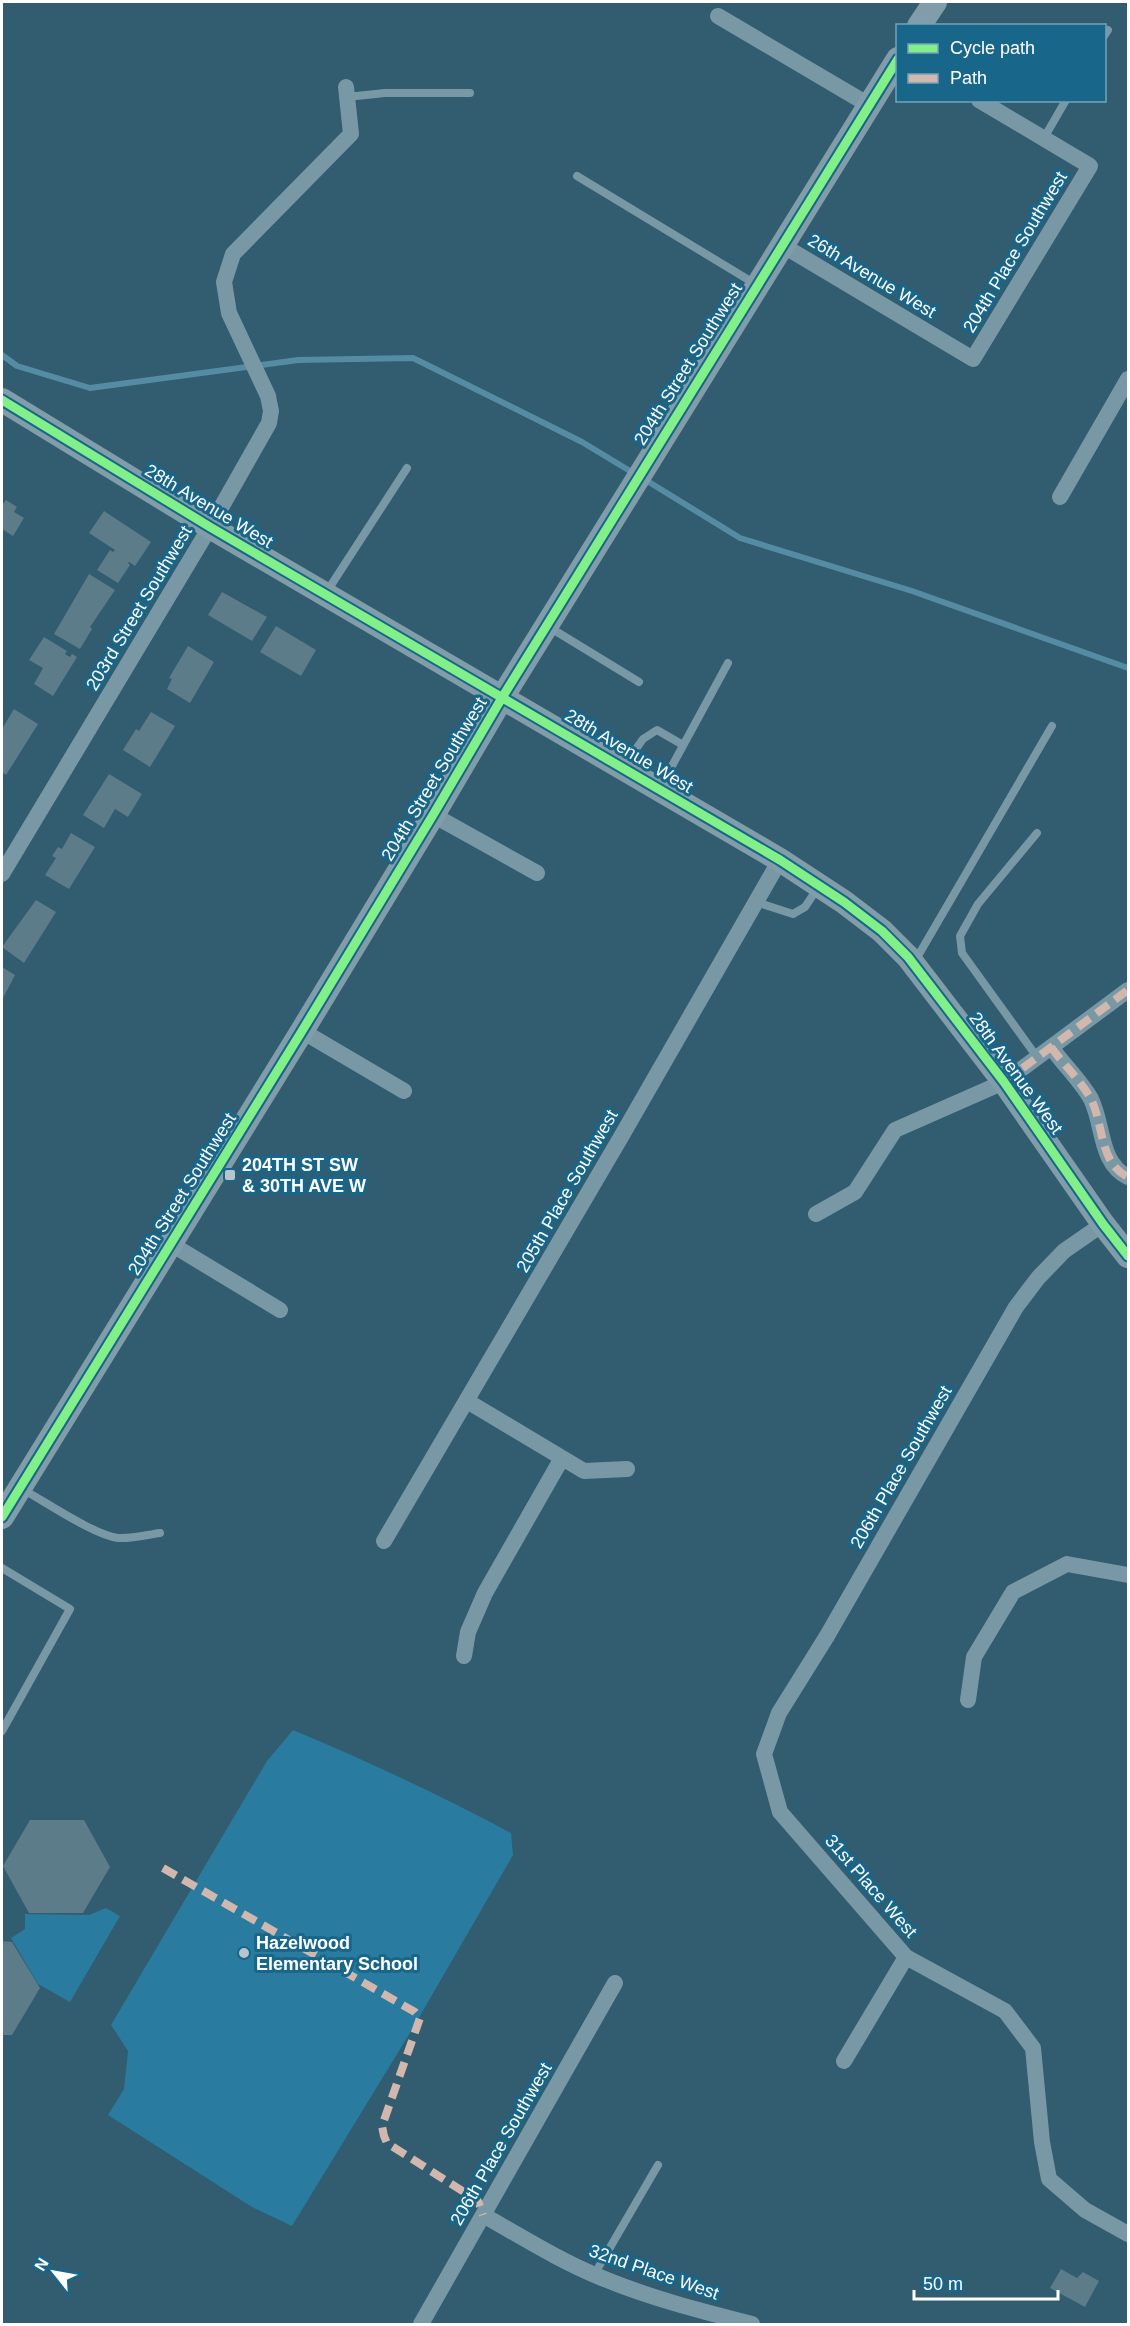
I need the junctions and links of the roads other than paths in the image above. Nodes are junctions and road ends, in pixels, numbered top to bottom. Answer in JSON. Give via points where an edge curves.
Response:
{"nodes":[{"id":1,"x":934,"y":2,"type":"edge"},
{"id":2,"x":718,"y":16,"type":"dead end"},
{"id":3,"x":920,"y":24,"type":"edge"},
{"id":4,"x":896,"y":62,"type":"edge"},
{"id":5,"x":346,"y":92,"type":"joint"},
{"id":6,"x":470,"y":93,"type":"dead end"},
{"id":7,"x":982,"y":102,"type":"edge"},
{"id":8,"x":1065,"y":102,"type":"edge"},
{"id":9,"x":868,"y":105,"type":"junction"},
{"id":10,"x":1044,"y":138,"type":"junction"},
{"id":11,"x":577,"y":176,"type":"dead end"},
{"id":12,"x":782,"y":245,"type":"junction"},
{"id":13,"x":757,"y":285,"type":"junction"},
{"id":14,"x":973,"y":359,"type":"joint"},
{"id":15,"x":1128,"y":378,"type":"edge"},
{"id":16,"x":2,"y":400,"type":"edge"},
{"id":17,"x":407,"y":468,"type":"dead end"},
{"id":18,"x":1059,"y":497,"type":"dead end"},
{"id":19,"x":210,"y":527,"type":"junction"},
{"id":20,"x":326,"y":594,"type":"junction"},
{"id":21,"x":546,"y":625,"type":"junction"},
{"id":22,"x":728,"y":663,"type":"dead end"},
{"id":23,"x":639,"y":682,"type":"dead end"},
{"id":24,"x":502,"y":696,"type":"junction"},
{"id":25,"x":1052,"y":726,"type":"dead end"},
{"id":26,"x":683,"y":745,"type":"junction"},
{"id":27,"x":623,"y":767,"type":"junction"},
{"id":28,"x":660,"y":789,"type":"junction"},
{"id":29,"x":433,"y":815,"type":"junction"},
{"id":30,"x":1037,"y":833,"type":"dead end"},
{"id":31,"x":780,"y":860,"type":"junction"},
{"id":32,"x":537,"y":873,"type":"dead end"},
{"id":33,"x":2,"y":874,"type":"edge"},
{"id":34,"x":819,"y":885,"type":"junction"},
{"id":35,"x":756,"y":902,"type":"junction"},
{"id":36,"x":913,"y":964,"type":"junction"},
{"id":37,"x":1128,"y":990,"type":"edge"},
{"id":38,"x":302,"y":1031,"type":"junction"},
{"id":39,"x":1044,"y":1052,"type":"junction"},
{"id":40,"x":1004,"y":1082,"type":"junction"},
{"id":41,"x":404,"y":1091,"type":"dead end"},
{"id":42,"x":1128,"y":1177,"type":"edge"},
{"id":43,"x":816,"y":1214,"type":"dead end"},
{"id":44,"x":1103,"y":1224,"type":"junction"},
{"id":45,"x":171,"y":1244,"type":"junction"},
{"id":46,"x":1128,"y":1256,"type":"edge"},
{"id":47,"x":280,"y":1310,"type":"dead end"},
{"id":48,"x":467,"y":1401,"type":"junction"},
{"id":49,"x":561,"y":1458,"type":"junction"},
{"id":50,"x":627,"y":1469,"type":"dead end"},
{"id":51,"x":19,"y":1488,"type":"junction"},
{"id":52,"x":2,"y":1517,"type":"edge"},
{"id":53,"x":160,"y":1533,"type":"dead end"},
{"id":54,"x":384,"y":1541,"type":"dead end"},
{"id":55,"x":2,"y":1568,"type":"edge"},
{"id":56,"x":1128,"y":1575,"type":"edge"},
{"id":57,"x":464,"y":1656,"type":"dead end"},
{"id":58,"x":968,"y":1700,"type":"dead end"},
{"id":59,"x":2,"y":1731,"type":"edge"},
{"id":60,"x":764,"y":1754,"type":"joint"},
{"id":61,"x":906,"y":1957,"type":"junction"},
{"id":62,"x":615,"y":1983,"type":"dead end"},
{"id":63,"x":843,"y":2061,"type":"dead end"},
{"id":64,"x":658,"y":2165,"type":"dead end"},
{"id":65,"x":483,"y":2215,"type":"junction"},
{"id":66,"x":1128,"y":2234,"type":"edge"},
{"id":67,"x":594,"y":2275,"type":"junction"},
{"id":68,"x":422,"y":2325,"type":"edge"},
{"id":69,"x":752,"y":2325,"type":"edge"}],
"edges":[{"from":1,"to":3,"type":"street"},
{"from":2,"to":9,"type":"street"},
{"from":4,"to":9,"type":"street","name":"204th Street Southwest"},
{"from":5,"to":6,"type":"lane"},
{"from":5,"to":19,"type":"street","name":"203rd Street Southwest","via":[[351,134],[233,254],[224,282],[230,313],[268,396],[271,411],[269,423]]},
{"from":7,"to":10,"type":"street"},
{"from":8,"to":10,"type":"lane"},
{"from":9,"to":12,"type":"street","name":"204th Street Southwest"},
{"from":10,"to":14,"type":"street","name":"204th Place Southwest","via":[[1090,166]]},
{"from":11,"to":13,"type":"lane"},
{"from":12,"to":13,"type":"street","name":"204th Street Southwest"},
{"from":12,"to":14,"type":"street","name":"26th Avenue West"},
{"from":13,"to":21,"type":"street","name":"204th Street Southwest"},
{"from":15,"to":18,"type":"street"},
{"from":16,"to":19,"type":"street","name":"28th Avenue West"},
{"from":17,"to":20,"type":"lane"},
{"from":19,"to":20,"type":"street","name":"28th Avenue West"},
{"from":19,"to":33,"type":"street","name":"203rd Street Southwest"},
{"from":20,"to":24,"type":"street","name":"28th Avenue West"},
{"from":21,"to":23,"type":"lane"},
{"from":21,"to":24,"type":"street","name":"204th Street Southwest"},
{"from":22,"to":26,"type":"lane"},
{"from":24,"to":27,"type":"street","name":"28th Avenue West"},
{"from":24,"to":29,"type":"street","name":"204th Street Southwest"},
{"from":25,"to":36,"type":"lane"},
{"from":26,"to":27,"type":"lane","via":[[657,730],[643,739]]},
{"from":26,"to":28,"type":"lane"},
{"from":27,"to":28,"type":"street","name":"28th Avenue West"},
{"from":28,"to":31,"type":"street","name":"28th Avenue West"},
{"from":29,"to":32,"type":"street"},
{"from":29,"to":38,"type":"street","name":"204th Street Southwest"},
{"from":30,"to":39,"type":"lane","via":[[978,904],[960,936],[962,953]]},
{"from":31,"to":34,"type":"street","name":"28th Avenue West"},
{"from":31,"to":35,"type":"street","name":"205th Place Southwest"},
{"from":34,"to":35,"type":"lane","via":[[805,907],[793,914]]},
{"from":34,"to":36,"type":"street","name":"28th Avenue West","via":[[882,931]]},
{"from":35,"to":48,"type":"street","name":"205th Place Southwest"},
{"from":36,"to":40,"type":"street","name":"28th Avenue West"},
{"from":37,"to":39,"type":"street"},
{"from":38,"to":41,"type":"street"},
{"from":38,"to":45,"type":"street","name":"204th Street Southwest"},
{"from":39,"to":40,"type":"street"},
{"from":39,"to":42,"type":"street","via":[[1090,1099],[1107,1156]]},
{"from":40,"to":43,"type":"street","via":[[895,1130],[855,1192]]},
{"from":40,"to":44,"type":"street","name":"28th Avenue West"},
{"from":44,"to":46,"type":"street","name":"28th Avenue West"},
{"from":44,"to":60,"type":"street","name":"206th Place Southwest","via":[[1064,1251],[1016,1306],[779,1713]]},
{"from":45,"to":47,"type":"street"},
{"from":45,"to":51,"type":"street","name":"204th Street Southwest"},
{"from":48,"to":49,"type":"street"},
{"from":48,"to":54,"type":"street","name":"205th Place Southwest"},
{"from":49,"to":50,"type":"street","via":[[584,1471]]},
{"from":49,"to":57,"type":"street","via":[[485,1593],[468,1632]]},
{"from":51,"to":52,"type":"street","name":"204th Street Southwest"},
{"from":51,"to":53,"type":"lane","via":[[116,1538]]},
{"from":55,"to":59,"type":"lane","via":[[70,1609]]},
{"from":56,"to":58,"type":"street","via":[[1066,1564],[1013,1592],[974,1657]]},
{"from":60,"to":61,"type":"street","name":"31st Place West","via":[[780,1812]]},
{"from":61,"to":63,"type":"street"},
{"from":61,"to":66,"type":"street","name":"31st Place West","via":[[1005,2011],[1033,2048],[1049,2179],[1085,2210]]},
{"from":62,"to":65,"type":"street","name":"206th Place Southwest"},
{"from":64,"to":67,"type":"lane"},
{"from":65,"to":67,"type":"street","name":"32nd Place West"},
{"from":65,"to":68,"type":"street","name":"206th Place Southwest"},
{"from":67,"to":69,"type":"street","name":"32nd Place West"}]}
